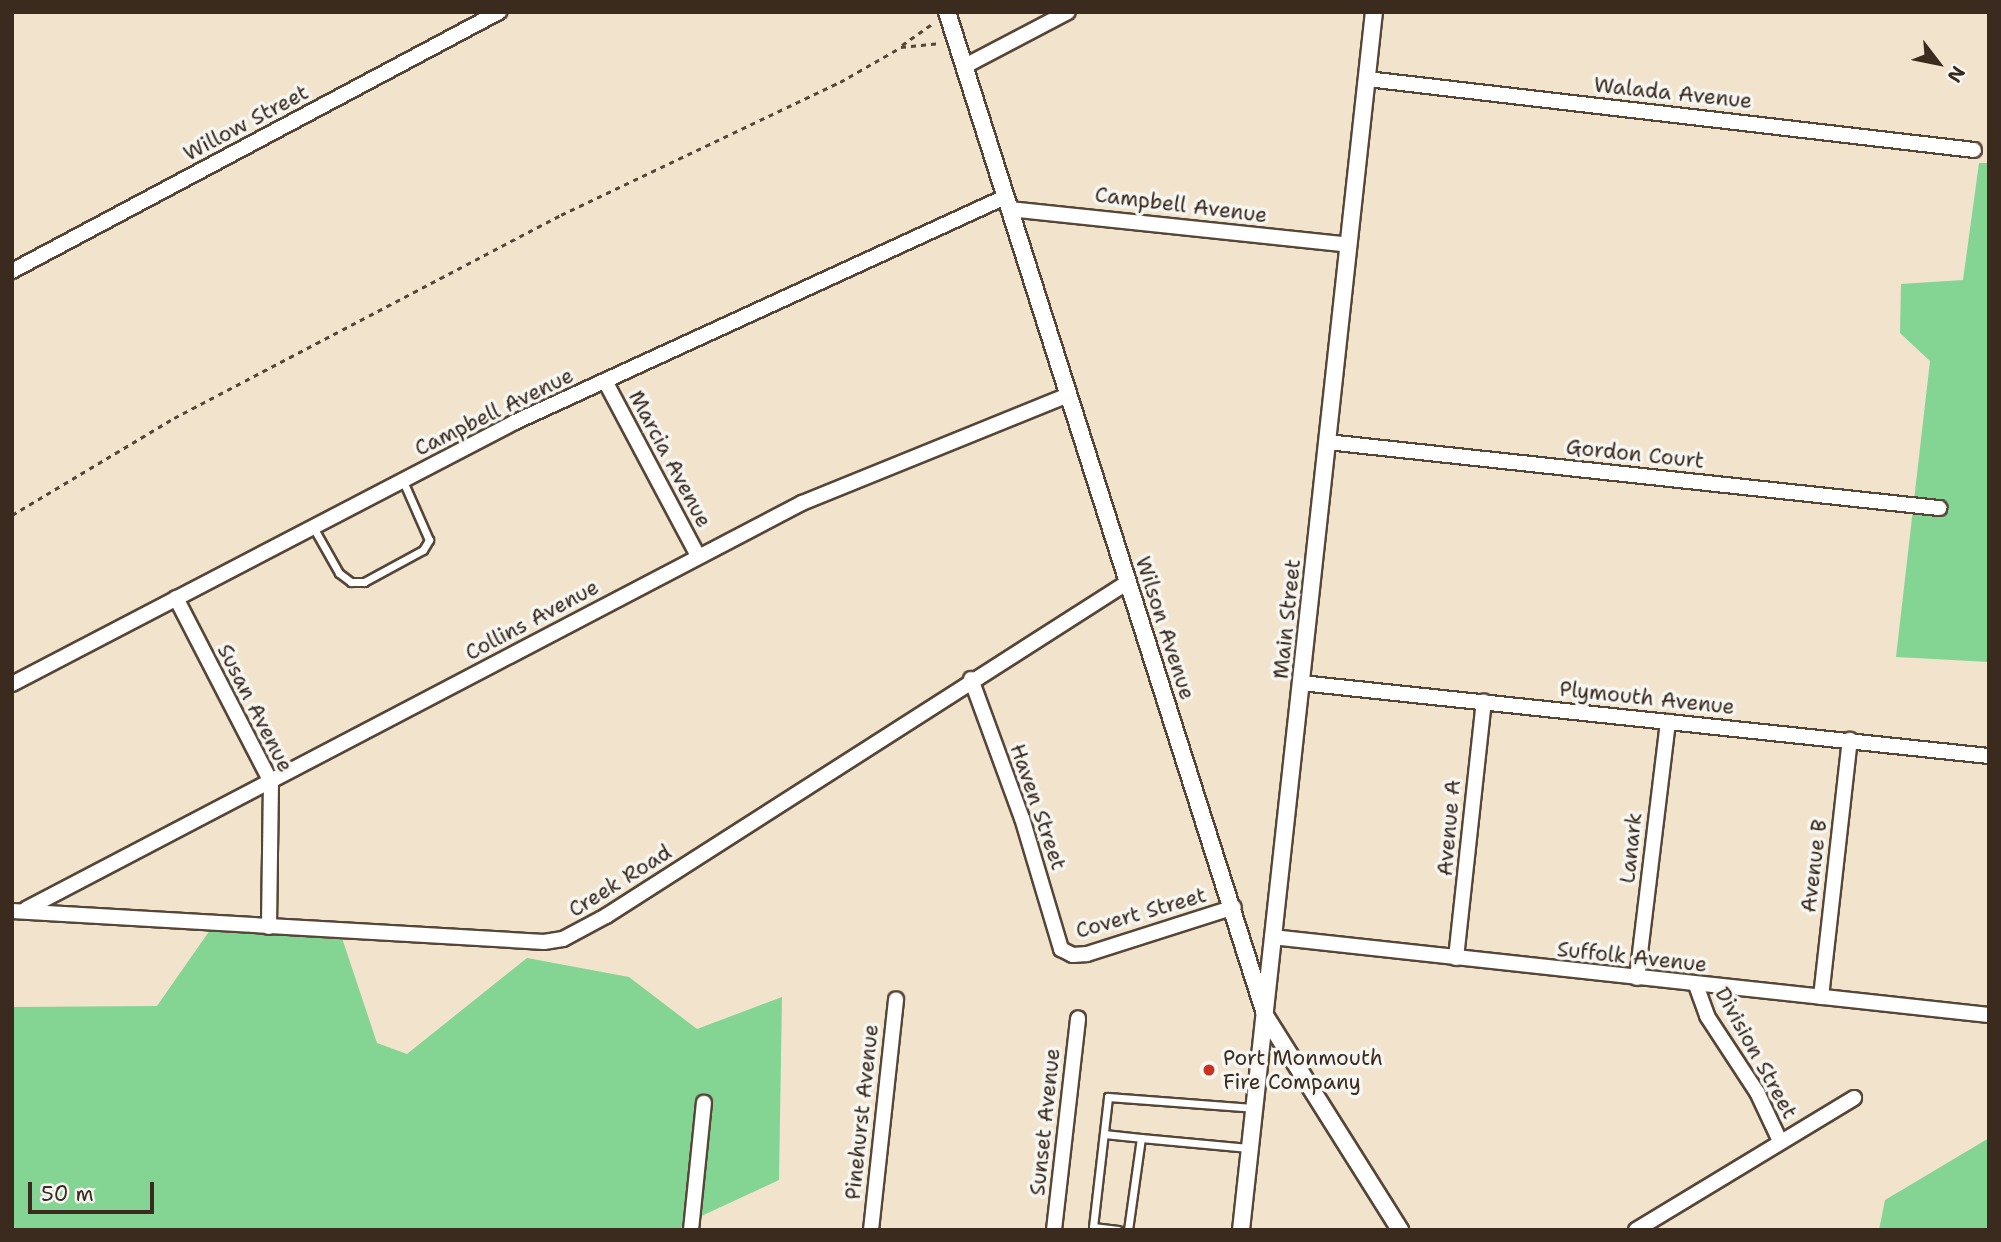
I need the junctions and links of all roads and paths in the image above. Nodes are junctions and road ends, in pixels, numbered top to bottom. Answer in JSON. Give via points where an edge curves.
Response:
{"nodes":[{"id":1,"x":499,"y":12,"type":"edge"},
{"id":2,"x":1068,"y":12,"type":"edge"},
{"id":3,"x":1374,"y":12,"type":"edge"},
{"id":4,"x":941,"y":17,"type":"edge"},
{"id":5,"x":942,"y":43,"type":"dead end"},
{"id":6,"x":897,"y":49,"type":"junction"},
{"id":7,"x":965,"y":66,"type":"junction"},
{"id":8,"x":1367,"y":79,"type":"junction"},
{"id":9,"x":1974,"y":150,"type":"dead end"},
{"id":10,"x":1007,"y":203,"type":"junction"},
{"id":11,"x":1349,"y":245,"type":"junction"},
{"id":12,"x":12,"y":271,"type":"edge"},
{"id":13,"x":604,"y":381,"type":"junction"},
{"id":14,"x":1068,"y":395,"type":"junction"},
{"id":15,"x":1327,"y":442,"type":"junction"},
{"id":16,"x":403,"y":481,"type":"junction"},
{"id":17,"x":1939,"y":508,"type":"dead end"},
{"id":18,"x":12,"y":515,"type":"edge"},
{"id":19,"x":313,"y":527,"type":"junction"},
{"id":20,"x":698,"y":556,"type":"junction"},
{"id":21,"x":1128,"y":582,"type":"junction"},
{"id":22,"x":176,"y":598,"type":"junction"},
{"id":23,"x":971,"y":679,"type":"junction"},
{"id":24,"x":1301,"y":683,"type":"junction"},
{"id":25,"x":12,"y":684,"type":"edge"},
{"id":26,"x":1485,"y":702,"type":"junction"},
{"id":27,"x":1668,"y":722,"type":"junction"},
{"id":28,"x":1850,"y":740,"type":"junction"},
{"id":29,"x":1989,"y":756,"type":"edge"},
{"id":30,"x":271,"y":782,"type":"junction"},
{"id":31,"x":1234,"y":907,"type":"junction"},
{"id":32,"x":19,"y":910,"type":"edge"},
{"id":33,"x":269,"y":927,"type":"junction"},
{"id":34,"x":1272,"y":937,"type":"junction"},
{"id":35,"x":1060,"y":949,"type":"joint"},
{"id":36,"x":1456,"y":958,"type":"junction"},
{"id":37,"x":1637,"y":978,"type":"junction"},
{"id":38,"x":1696,"y":985,"type":"junction"},
{"id":39,"x":1821,"y":997,"type":"junction"},
{"id":40,"x":896,"y":999,"type":"dead end"},
{"id":41,"x":1989,"y":1015,"type":"edge"},
{"id":42,"x":1266,"y":1017,"type":"junction"},
{"id":43,"x":1078,"y":1018,"type":"dead end"},
{"id":44,"x":1854,"y":1098,"type":"dead end"},
{"id":45,"x":704,"y":1103,"type":"dead end"},
{"id":46,"x":1254,"y":1108,"type":"junction"},
{"id":47,"x":1104,"y":1133,"type":"junction"},
{"id":48,"x":1142,"y":1138,"type":"junction"},
{"id":49,"x":1780,"y":1141,"type":"junction"},
{"id":50,"x":1249,"y":1148,"type":"junction"},
{"id":51,"x":691,"y":1230,"type":"edge"},
{"id":52,"x":871,"y":1230,"type":"edge"},
{"id":53,"x":1054,"y":1230,"type":"edge"},
{"id":54,"x":1118,"y":1230,"type":"edge"},
{"id":55,"x":1128,"y":1230,"type":"edge"},
{"id":56,"x":1241,"y":1230,"type":"edge"},
{"id":57,"x":1400,"y":1230,"type":"edge"},
{"id":58,"x":1636,"y":1230,"type":"edge"}],
"edges":[{"from":1,"to":12,"type":"street","name":"Willow Street"},
{"from":2,"to":7,"type":"street"},
{"from":3,"to":8,"type":"street","name":"Main Street"},
{"from":4,"to":6,"type":"path"},
{"from":4,"to":7,"type":"street","name":"Wilson Avenue"},
{"from":5,"to":6,"type":"path"},
{"from":6,"to":18,"type":"path","via":[[840,82],[561,215],[174,418]]},
{"from":7,"to":10,"type":"street","name":"Wilson Avenue"},
{"from":8,"to":9,"type":"street","name":"Walada Avenue"},
{"from":8,"to":11,"type":"street","name":"Main Street"},
{"from":10,"to":11,"type":"street","name":"Campbell Avenue"},
{"from":10,"to":13,"type":"street","name":"Campbell Avenue"},
{"from":10,"to":14,"type":"street","name":"Wilson Avenue"},
{"from":11,"to":15,"type":"street","name":"Main Street"},
{"from":13,"to":16,"type":"street","name":"Campbell Avenue"},
{"from":13,"to":20,"type":"street","name":"Marcia Avenue"},
{"from":14,"to":20,"type":"street","name":"Collins Avenue","via":[[802,503]]},
{"from":14,"to":21,"type":"street","name":"Wilson Avenue"},
{"from":15,"to":17,"type":"street","name":"Gordon Court"},
{"from":15,"to":24,"type":"street","name":"Main Street"},
{"from":16,"to":19,"type":"street","name":"Campbell Avenue"},
{"from":16,"to":19,"type":"lane","via":[[429,540],[422,550],[364,582],[351,582],[339,573]]},
{"from":19,"to":22,"type":"street","name":"Campbell Avenue"},
{"from":20,"to":30,"type":"street","name":"Collins Avenue"},
{"from":21,"to":23,"type":"street","name":"Creek Road"},
{"from":21,"to":31,"type":"street","name":"Wilson Avenue"},
{"from":22,"to":25,"type":"street","name":"Campbell Avenue"},
{"from":22,"to":30,"type":"street","name":"Susan Avenue"},
{"from":23,"to":33,"type":"street","name":"Creek Road","via":[[606,916],[563,939],[544,942]]},
{"from":23,"to":35,"type":"street","name":"Haven Street","via":[[1021,818]]},
{"from":24,"to":26,"type":"street","name":"Plymouth Avenue"},
{"from":24,"to":34,"type":"street","name":"Main Street"},
{"from":26,"to":27,"type":"street","name":"Plymouth Avenue"},
{"from":26,"to":36,"type":"street","name":"Avenue A"},
{"from":27,"to":28,"type":"street","name":"Plymouth Avenue"},
{"from":27,"to":37,"type":"street","name":"Lanark"},
{"from":28,"to":29,"type":"street","name":"Plymouth Avenue"},
{"from":28,"to":39,"type":"street","name":"Avenue B"},
{"from":30,"to":32,"type":"street","name":"Collins Avenue"},
{"from":30,"to":33,"type":"street","name":"Susan Avenue"},
{"from":31,"to":35,"type":"street","name":"Covert Street","via":[[1087,954],[1073,955]]},
{"from":31,"to":42,"type":"street","name":"Wilson Avenue"},
{"from":32,"to":33,"type":"street","name":"Creek Road","via":[[73,918]]},
{"from":34,"to":36,"type":"street","name":"Suffolk Avenue"},
{"from":34,"to":42,"type":"street","name":"Main Street"},
{"from":36,"to":37,"type":"street","name":"Suffolk Avenue"},
{"from":37,"to":38,"type":"street","name":"Suffolk Avenue"},
{"from":38,"to":39,"type":"street","name":"Suffolk Avenue"},
{"from":38,"to":49,"type":"street","name":"Division Street","via":[[1707,1016],[1756,1092]]},
{"from":39,"to":41,"type":"street","name":"Suffolk Avenue"},
{"from":40,"to":52,"type":"street","name":"Pinehurst Avenue"},
{"from":42,"to":46,"type":"street","name":"Main Street"},
{"from":42,"to":57,"type":"street","name":"Wilson Avenue"},
{"from":43,"to":53,"type":"street","name":"Sunset Avenue"},
{"from":44,"to":49,"type":"street","name":"Division Street"},
{"from":45,"to":51,"type":"street"},
{"from":46,"to":47,"type":"lane","via":[[1108,1097]]},
{"from":46,"to":50,"type":"street","name":"Main Street"},
{"from":47,"to":48,"type":"lane"},
{"from":47,"to":54,"type":"lane","via":[[1093,1227]]},
{"from":48,"to":50,"type":"lane"},
{"from":48,"to":55,"type":"lane"},
{"from":49,"to":58,"type":"street","name":"Division Street"},
{"from":50,"to":56,"type":"street","name":"Main Street"}]}
